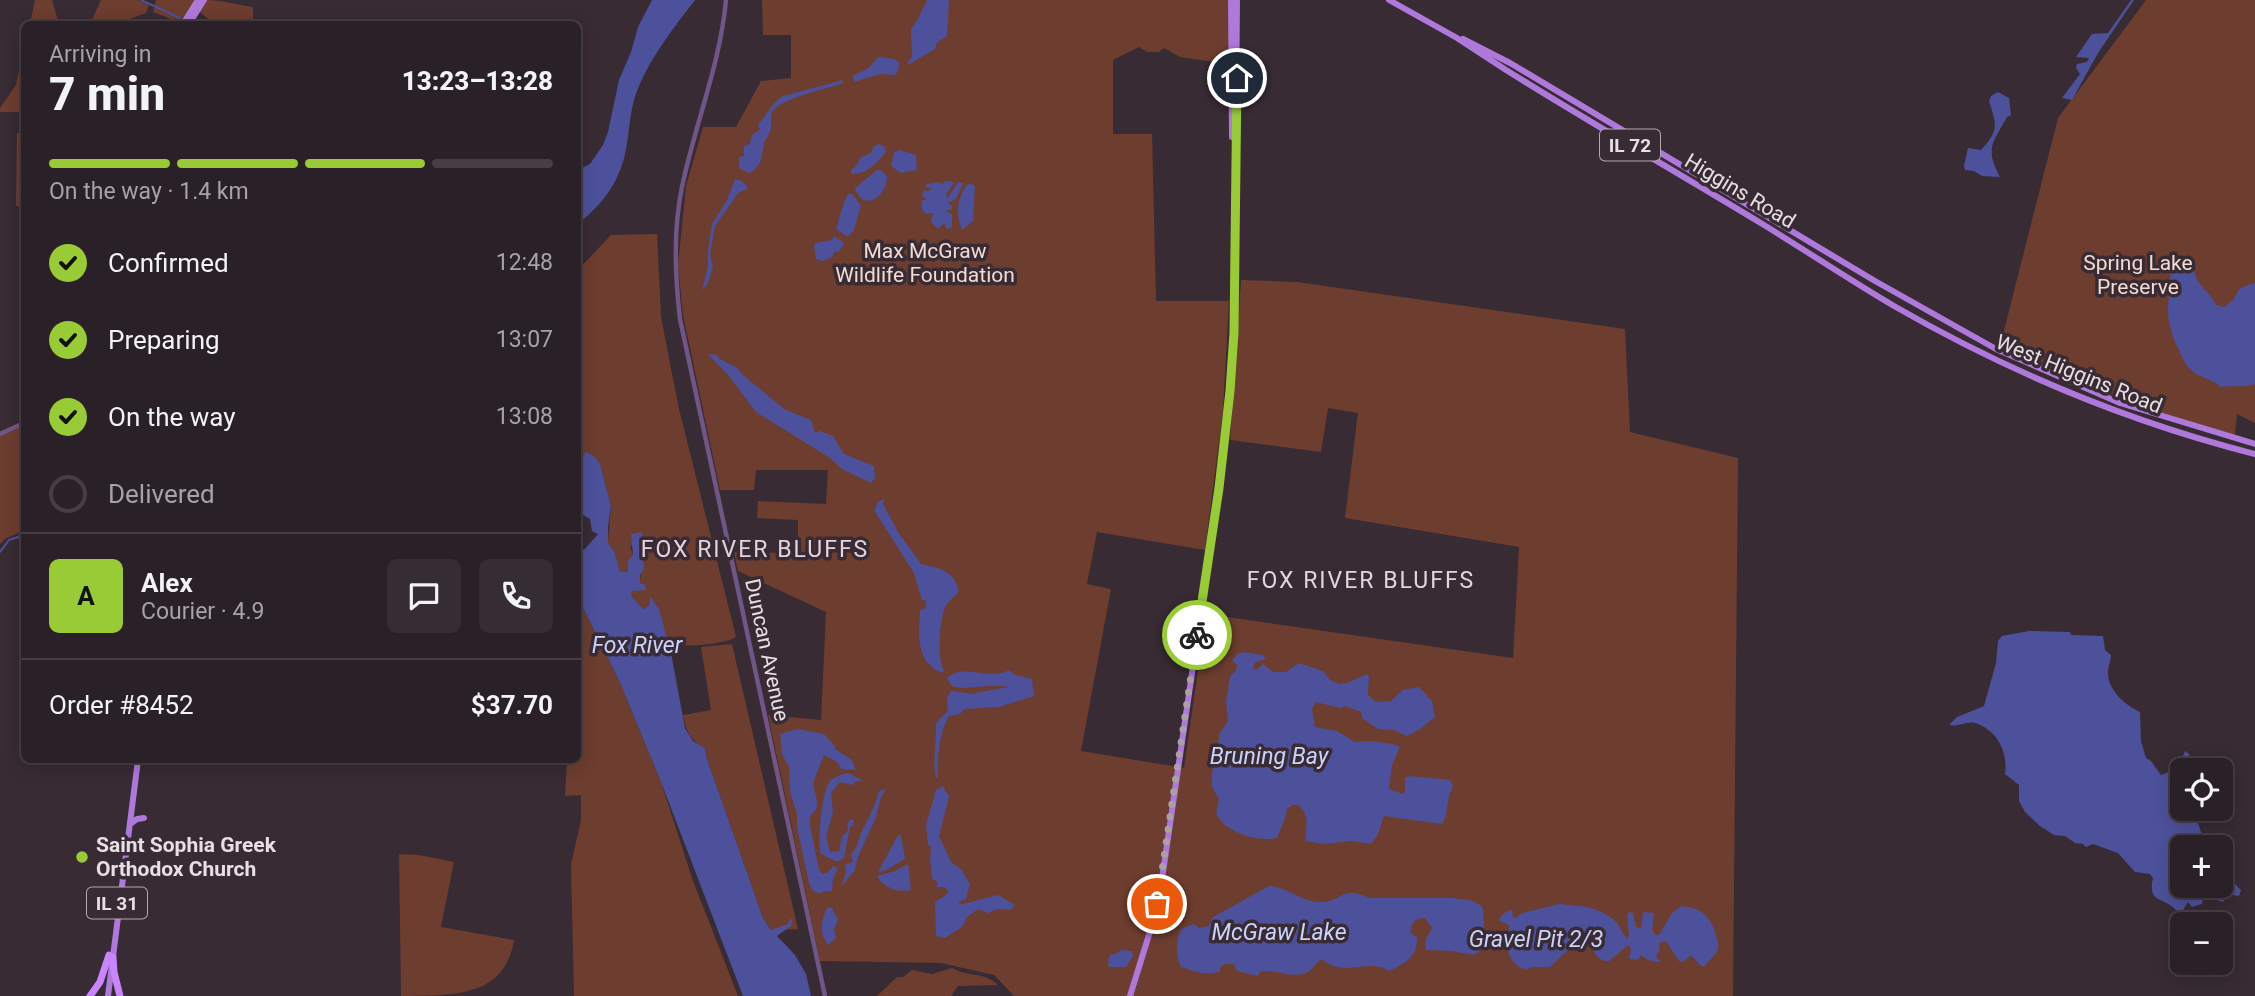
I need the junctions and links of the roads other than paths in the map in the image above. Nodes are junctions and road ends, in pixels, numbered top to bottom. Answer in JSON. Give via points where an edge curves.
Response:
{"nodes":[{"id":1,"x":198,"y":0,"type":"edge"},
{"id":2,"x":204,"y":0,"type":"edge"},
{"id":3,"x":726,"y":0,"type":"edge"},
{"id":4,"x":1231,"y":0,"type":"edge"},
{"id":5,"x":1237,"y":0,"type":"edge"},
{"id":6,"x":1389,"y":0,"type":"edge"},
{"id":7,"x":185,"y":21,"type":"edge"},
{"id":8,"x":191,"y":21,"type":"edge"},
{"id":9,"x":1457,"y":38,"type":"junction"},
{"id":10,"x":1235,"y":160,"type":"junction"},
{"id":11,"x":1899,"y":295,"type":"joint"},
{"id":12,"x":1897,"y":308,"type":"joint"},
{"id":13,"x":21,"y":424,"type":"edge"},
{"id":14,"x":0,"y":434,"type":"edge"},
{"id":15,"x":2255,"y":444,"type":"edge"},
{"id":16,"x":2255,"y":454,"type":"edge"},
{"id":17,"x":138,"y":763,"type":"edge"},
{"id":18,"x":131,"y":807,"type":"junction"},
{"id":19,"x":144,"y":818,"type":"dead end"},
{"id":20,"x":130,"y":824,"type":"junction"},
{"id":21,"x":111,"y":956,"type":"junction"},
{"id":22,"x":90,"y":996,"type":"edge"},
{"id":23,"x":106,"y":996,"type":"edge"},
{"id":24,"x":120,"y":996,"type":"edge"},
{"id":25,"x":825,"y":996,"type":"edge"},
{"id":26,"x":1130,"y":996,"type":"edge"}],
"edges":[{"from":1,"to":7,"type":"main road"},
{"from":2,"to":8,"type":"main road"},
{"from":3,"to":25,"type":"street","name":"Duncan Avenue","via":[[715,65],[682,185],[675,265],[680,320]]},
{"from":4,"to":10,"type":"main road"},
{"from":5,"to":10,"type":"main road"},
{"from":6,"to":9,"type":"main road","name":"Higgins Road","number":"IL 72"},
{"from":9,"to":11,"type":"main road","name":"Higgins Road","number":"IL 72","via":[[1510,63]]},
{"from":9,"to":12,"type":"main road","name":"Higgins Road","number":"IL 72"},
{"from":10,"to":26,"type":"main road","via":[[1234,343],[1224,448],[1161,886]]},
{"from":11,"to":15,"type":"main road","name":"West Higgins Road","number":"IL 72","via":[[2059,378],[2151,414]]},
{"from":12,"to":16,"type":"main road","name":"West Higgins Road","number":"IL 72","via":[[2094,403]]},
{"from":13,"to":14,"type":"street"},
{"from":17,"to":18,"type":"main road","number":"IL 31"},
{"from":18,"to":20,"type":"main road","number":"IL 31"},
{"from":18,"to":21,"type":"main road","number":"IL 31"},
{"from":19,"to":20,"type":"main road"},
{"from":20,"to":21,"type":"main road","number":"IL 31"},
{"from":21,"to":22,"type":"highway"},
{"from":21,"to":23,"type":"main road","number":"IL 31"},
{"from":21,"to":24,"type":"highway"}]}
